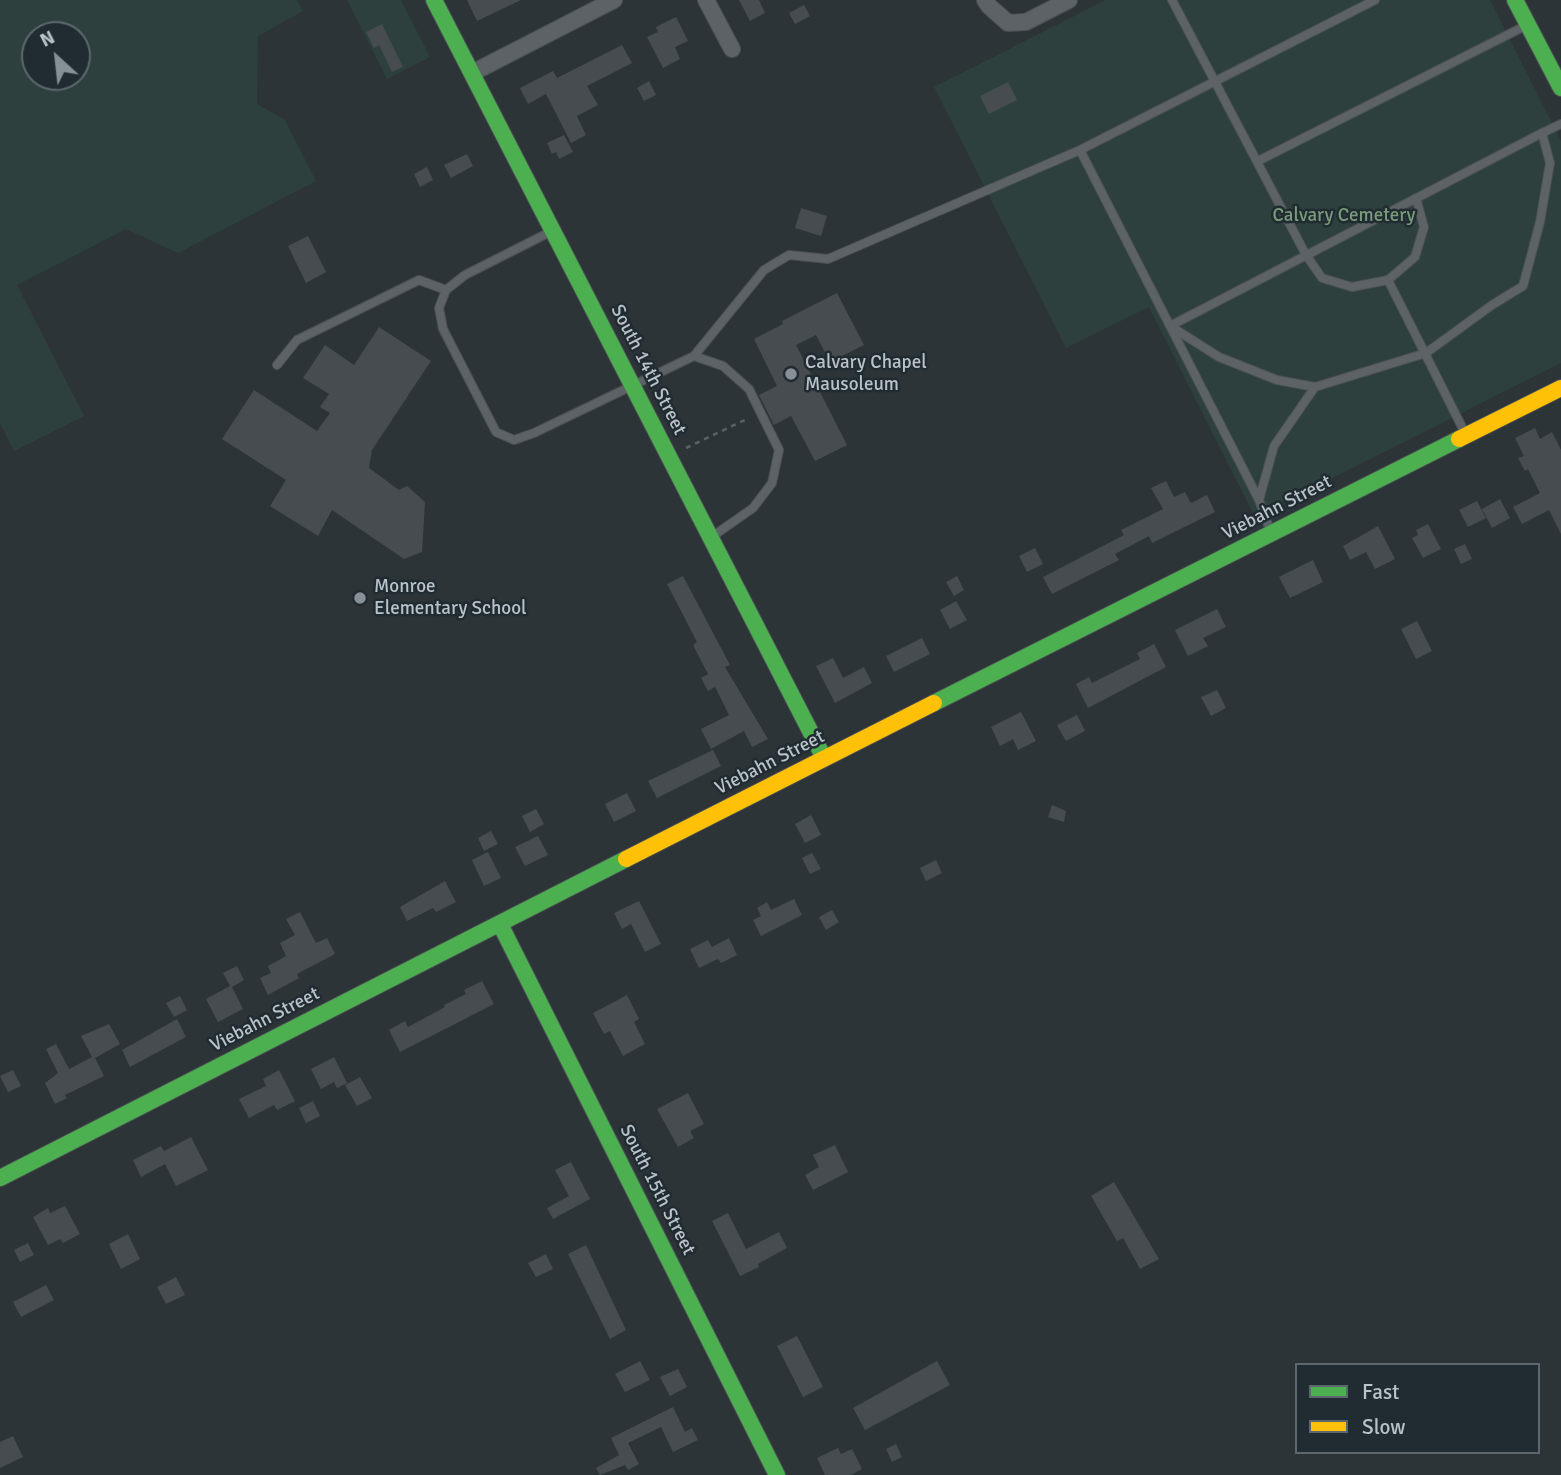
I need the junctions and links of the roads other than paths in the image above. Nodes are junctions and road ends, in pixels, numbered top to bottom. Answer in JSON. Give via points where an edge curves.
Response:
{"nodes":[{"id":1,"x":435,"y":0,"type":"edge"},
{"id":2,"x":614,"y":0,"type":"edge"},
{"id":3,"x":706,"y":0,"type":"edge"},
{"id":4,"x":985,"y":0,"type":"edge"},
{"id":5,"x":1069,"y":0,"type":"edge"},
{"id":6,"x":1172,"y":0,"type":"edge"},
{"id":7,"x":1376,"y":0,"type":"edge"},
{"id":8,"x":1515,"y":0,"type":"edge"},
{"id":9,"x":1528,"y":25,"type":"junction"},
{"id":10,"x":732,"y":49,"type":"dead end"},
{"id":11,"x":472,"y":73,"type":"junction"},
{"id":12,"x":1559,"y":80,"type":"edge"},
{"id":13,"x":1216,"y":81,"type":"junction"},
{"id":14,"x":1561,"y":124,"type":"edge"},
{"id":15,"x":1542,"y":133,"type":"junction"},
{"id":16,"x":1080,"y":150,"type":"junction"},
{"id":17,"x":1258,"y":161,"type":"junction"},
{"id":18,"x":1416,"y":198,"type":"junction"},
{"id":19,"x":553,"y":231,"type":"junction"},
{"id":20,"x":1306,"y":255,"type":"junction"},
{"id":21,"x":1388,"y":280,"type":"junction"},
{"id":22,"x":446,"y":290,"type":"junction"},
{"id":23,"x":1170,"y":326,"type":"junction"},
{"id":24,"x":1426,"y":353,"type":"junction"},
{"id":25,"x":694,"y":356,"type":"junction"},
{"id":26,"x":277,"y":365,"type":"dead end"},
{"id":27,"x":631,"y":385,"type":"junction"},
{"id":28,"x":1315,"y":387,"type":"junction"},
{"id":29,"x":1561,"y":388,"type":"edge"},
{"id":30,"x":1466,"y":436,"type":"junction"},
{"id":31,"x":1259,"y":500,"type":"junction"},
{"id":32,"x":1272,"y":534,"type":"junction"},
{"id":33,"x":710,"y":537,"type":"junction"},
{"id":34,"x":824,"y":758,"type":"junction"},
{"id":35,"x":500,"y":924,"type":"junction"},
{"id":36,"x":0,"y":1178,"type":"edge"},
{"id":37,"x":776,"y":1475,"type":"edge"}],
"edges":[{"from":1,"to":11,"type":"street","name":"South 14th Street"},
{"from":2,"to":11,"type":"street"},
{"from":3,"to":10,"type":"street"},
{"from":4,"to":5,"type":"street","via":[[1008,23],[1026,22]]},
{"from":6,"to":13,"type":"lane"},
{"from":7,"to":13,"type":"lane"},
{"from":8,"to":9,"type":"street"},
{"from":9,"to":12,"type":"street"},
{"from":9,"to":17,"type":"lane"},
{"from":11,"to":19,"type":"street","name":"South 14th Street"},
{"from":13,"to":16,"type":"lane"},
{"from":13,"to":17,"type":"lane"},
{"from":14,"to":15,"type":"lane"},
{"from":15,"to":18,"type":"lane"},
{"from":15,"to":24,"type":"lane","via":[[1550,163],[1523,286]]},
{"from":16,"to":23,"type":"lane"},
{"from":16,"to":25,"type":"lane","via":[[828,259],[789,255],[764,270]]},
{"from":17,"to":20,"type":"lane"},
{"from":18,"to":20,"type":"lane"},
{"from":18,"to":21,"type":"lane","via":[[1424,227],[1415,257]]},
{"from":19,"to":22,"type":"lane","via":[[465,275]]},
{"from":19,"to":27,"type":"street","name":"South 14th Street"},
{"from":20,"to":21,"type":"lane","via":[[1322,278],[1352,287]]},
{"from":20,"to":23,"type":"lane"},
{"from":21,"to":24,"type":"lane"},
{"from":22,"to":26,"type":"lane","via":[[419,279],[297,340]]},
{"from":22,"to":27,"type":"lane","via":[[439,308],[443,329],[496,432],[514,440]]},
{"from":23,"to":28,"type":"lane","via":[[1219,357],[1277,380]]},
{"from":23,"to":31,"type":"lane"},
{"from":24,"to":28,"type":"lane"},
{"from":24,"to":30,"type":"lane"},
{"from":25,"to":27,"type":"lane"},
{"from":25,"to":33,"type":"lane","via":[[723,366],[749,389],[779,450],[772,482],[753,508]]},
{"from":27,"to":33,"type":"street","name":"South 14th Street"},
{"from":28,"to":31,"type":"lane","via":[[1274,446]]},
{"from":29,"to":30,"type":"street","name":"Viebahn Street"},
{"from":30,"to":32,"type":"street","name":"Viebahn Street"},
{"from":31,"to":32,"type":"lane"},
{"from":32,"to":34,"type":"street","name":"Viebahn Street"},
{"from":33,"to":34,"type":"street","name":"South 14th Street"},
{"from":34,"to":35,"type":"street","name":"Viebahn Street"},
{"from":35,"to":36,"type":"street","name":"Viebahn Street"},
{"from":35,"to":37,"type":"street","name":"South 15th Street"}]}
